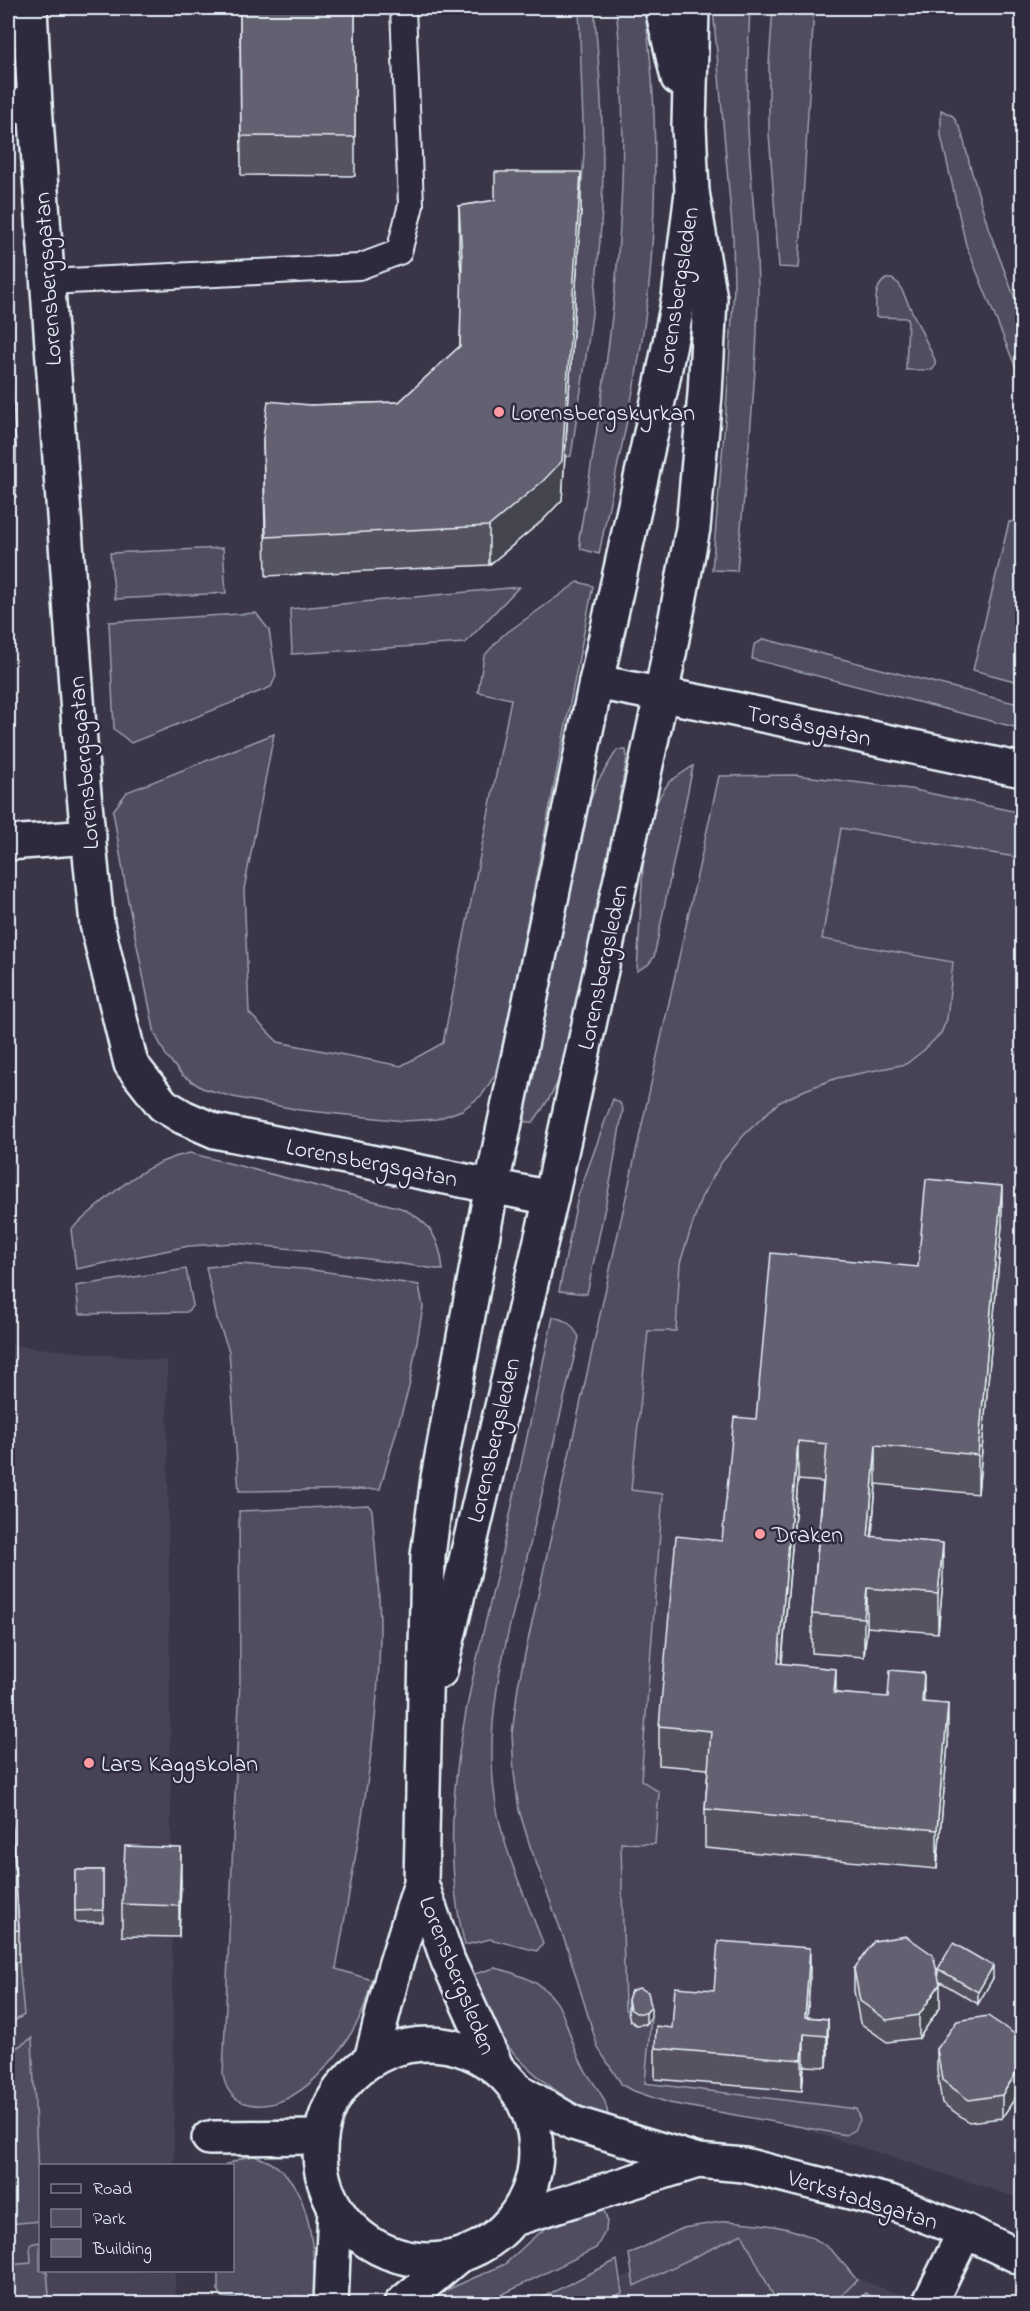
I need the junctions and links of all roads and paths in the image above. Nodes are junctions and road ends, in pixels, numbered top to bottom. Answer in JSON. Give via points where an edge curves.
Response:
{"nodes":[{"id":1,"x":30,"y":8,"type":"edge"},
{"id":2,"x":403,"y":8,"type":"edge"},
{"id":3,"x":662,"y":8,"type":"edge"},
{"id":4,"x":692,"y":8,"type":"edge"},
{"id":5,"x":21,"y":105,"type":"edge"},
{"id":6,"x":689,"y":126,"type":"junction"},
{"id":7,"x":692,"y":192,"type":"junction"},
{"id":8,"x":48,"y":282,"type":"junction"},
{"id":9,"x":596,"y":682,"type":"junction"},
{"id":10,"x":661,"y":696,"type":"junction"},
{"id":11,"x":1023,"y":770,"type":"edge"},
{"id":12,"x":89,"y":837,"type":"junction"},
{"id":13,"x":8,"y":843,"type":"edge"},
{"id":14,"x":492,"y":1185,"type":"junction"},
{"id":15,"x":551,"y":1198,"type":"junction"},
{"id":16,"x":425,"y":1732,"type":"junction"},
{"id":17,"x":421,"y":1883,"type":"junction"},
{"id":18,"x":371,"y":2060,"type":"junction"},
{"id":19,"x":496,"y":2066,"type":"junction"},
{"id":20,"x":519,"y":2091,"type":"junction"},
{"id":21,"x":321,"y":2137,"type":"junction"},
{"id":22,"x":209,"y":2138,"type":"dead end"},
{"id":23,"x":698,"y":2161,"type":"junction"},
{"id":24,"x":335,"y":2207,"type":"junction"},
{"id":25,"x":514,"y":2219,"type":"junction"},
{"id":26,"x":965,"y":2231,"type":"junction"},
{"id":27,"x":458,"y":2256,"type":"junction"},
{"id":28,"x":1023,"y":2258,"type":"edge"},
{"id":29,"x":331,"y":2304,"type":"edge"},
{"id":30,"x":401,"y":2304,"type":"edge"},
{"id":31,"x":928,"y":2304,"type":"edge"}],
"edges":[{"from":1,"to":5,"type":"street","name":"Lorensbergsgatan"},
{"from":2,"to":8,"type":"lane","via":[[411,205],[399,252],[360,267]]},
{"from":3,"to":6,"type":"street","name":"Lorensbergsleden"},
{"from":4,"to":6,"type":"street","name":"Lorensbergsleden"},
{"from":5,"to":8,"type":"street","name":"Lorensbergsgatan"},
{"from":6,"to":7,"type":"street","name":"Lorensbergsleden"},
{"from":7,"to":9,"type":"street","name":"Lorensbergsleden","via":[[679,297]]},
{"from":7,"to":10,"type":"street","name":"Lorensbergsleden","via":[[710,299],[705,394],[693,528]]},
{"from":8,"to":12,"type":"street","name":"Lorensbergsgatan"},
{"from":9,"to":10,"type":"street","name":"Torsåsgatan"},
{"from":9,"to":14,"type":"street","name":"Lorensbergsleden"},
{"from":10,"to":11,"type":"street","name":"Torsåsgatan"},
{"from":10,"to":15,"type":"street","name":"Lorensbergsleden"},
{"from":12,"to":13,"type":"street"},
{"from":12,"to":14,"type":"street","name":"Lorensbergsgatan","via":[[97,924],[131,1064],[163,1105],[215,1131]]},
{"from":14,"to":15,"type":"street","name":"Lorensbergsgatan"},
{"from":14,"to":16,"type":"street","name":"Lorensbergsleden","via":[[429,1545]]},
{"from":15,"to":16,"type":"street","name":"Lorensbergsleden"},
{"from":16,"to":17,"type":"street","name":"Lorensbergsleden"},
{"from":17,"to":18,"type":"street","name":"Lorensbergsleden"},
{"from":17,"to":19,"type":"street","name":"Lorensbergsleden","via":[[448,1961]]},
{"from":18,"to":19,"type":"street","name":"Lorensbergsleden","via":[[417,2043],[465,2050]]},
{"from":18,"to":21,"type":"street","name":"Lorensbergsleden","via":[[347,2080],[329,2106]]},
{"from":19,"to":20,"type":"street","name":"Lorensbergsleden"},
{"from":20,"to":23,"type":"street","name":"Verkstadsgatan","via":[[573,2123]]},
{"from":20,"to":25,"type":"street","name":"Lorensbergsleden","via":[[533,2122],[537,2157],[531,2190]]},
{"from":21,"to":22,"type":"street"},
{"from":21,"to":24,"type":"street","name":"Lorensbergsleden","via":[[322,2174]]},
{"from":23,"to":25,"type":"street","name":"Verkstadsgatan"},
{"from":23,"to":26,"type":"street","name":"Verkstadsgatan","via":[[744,2165],[890,2202]]},
{"from":24,"to":27,"type":"street","name":"Lorensbergsleden","via":[[359,2235],[381,2252],[424,2261]]},
{"from":24,"to":29,"type":"street","name":"Lorensbergsleden"},
{"from":25,"to":27,"type":"street","name":"Lorensbergsleden","via":[[489,2242]]},
{"from":26,"to":28,"type":"street","name":"Verkstadsgatan"},
{"from":26,"to":31,"type":"street"},
{"from":27,"to":30,"type":"street","name":"Lorensbergsleden"}]}
